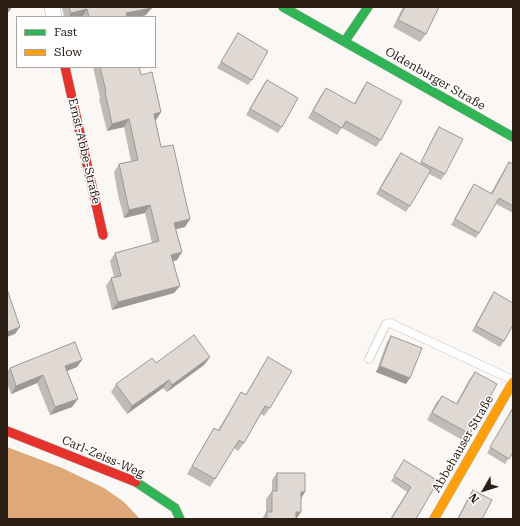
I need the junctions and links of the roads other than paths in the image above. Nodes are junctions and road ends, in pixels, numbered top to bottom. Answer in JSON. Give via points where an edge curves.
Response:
{"nodes":[{"id":1,"x":283,"y":7,"type":"edge"},
{"id":2,"x":368,"y":7,"type":"edge"},
{"id":3,"x":345,"y":41,"type":"junction"},
{"id":4,"x":66,"y":68,"type":"edge"},
{"id":5,"x":513,"y":137,"type":"edge"},
{"id":6,"x":103,"y":235,"type":"dead end"},
{"id":7,"x":369,"y":359,"type":"dead end"},
{"id":8,"x":513,"y":381,"type":"edge"},
{"id":9,"x":7,"y":431,"type":"edge"},
{"id":10,"x":180,"y":519,"type":"edge"},
{"id":11,"x":434,"y":519,"type":"edge"}],
"edges":[{"from":1,"to":3,"type":"street","name":"Oldenburger Straße"},
{"from":2,"to":3,"type":"street"},
{"from":3,"to":5,"type":"street","name":"Oldenburger Straße"},
{"from":4,"to":6,"type":"street","name":"Ernst-Abbe-Straße"},
{"from":7,"to":8,"type":"lane","via":[[386,324],[390,323]]},
{"from":8,"to":11,"type":"street","name":"Abbehauser Straße"},
{"from":9,"to":10,"type":"street","name":"Carl-Zeiss-Weg","via":[[134,481],[175,508]]}]}
